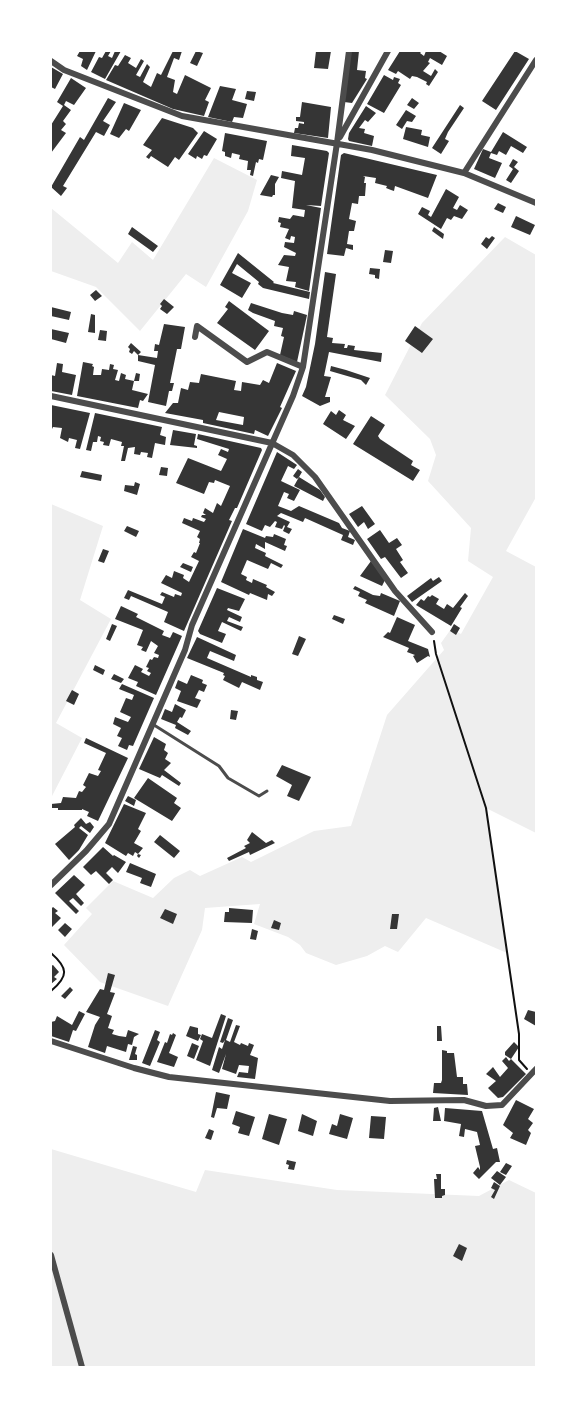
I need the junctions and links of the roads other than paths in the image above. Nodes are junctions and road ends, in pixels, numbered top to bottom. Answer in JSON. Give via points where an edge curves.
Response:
{"nodes":[{"id":1,"x":349,"y":51,"type":"edge"},
{"id":2,"x":388,"y":51,"type":"edge"},
{"id":3,"x":536,"y":60,"type":"edge"},
{"id":4,"x":51,"y":61,"type":"edge"},
{"id":5,"x":337,"y":143,"type":"junction"},
{"id":6,"x":464,"y":173,"type":"junction"},
{"id":7,"x":536,"y":203,"type":"edge"},
{"id":8,"x":195,"y":337,"type":"dead end"},
{"id":9,"x":303,"y":367,"type":"junction"},
{"id":10,"x":51,"y":396,"type":"edge"},
{"id":11,"x":272,"y":443,"type":"junction"},
{"id":12,"x":432,"y":632,"type":"road end"},
{"id":13,"x":153,"y":724,"type":"junction"},
{"id":14,"x":267,"y":791,"type":"dead end"},
{"id":15,"x":51,"y":885,"type":"edge"},
{"id":16,"x":51,"y":1041,"type":"edge"},
{"id":17,"x":534,"y":1071,"type":"edge"},
{"id":18,"x":51,"y":1255,"type":"edge"},
{"id":19,"x":82,"y":1367,"type":"edge"}],
"edges":[{"from":1,"to":5,"type":"street"},
{"from":2,"to":5,"type":"street"},
{"from":3,"to":6,"type":"street"},
{"from":4,"to":5,"type":"street","via":[[64,70],[182,116]]},
{"from":5,"to":6,"type":"street"},
{"from":5,"to":9,"type":"street"},
{"from":6,"to":7,"type":"street"},
{"from":8,"to":9,"type":"street","via":[[196,326],[247,362],[267,352]]},
{"from":9,"to":11,"type":"street"},
{"from":10,"to":11,"type":"street"},
{"from":11,"to":12,"type":"street","via":[[315,477],[395,591]]},
{"from":11,"to":13,"type":"street"},
{"from":13,"to":14,"type":"lane","via":[[219,766],[228,778],[259,796]]},
{"from":13,"to":15,"type":"street","via":[[109,824]]},
{"from":16,"to":17,"type":"street","via":[[169,1077],[390,1101],[464,1100],[486,1106],[502,1105]]},
{"from":18,"to":19,"type":"street"}]}
